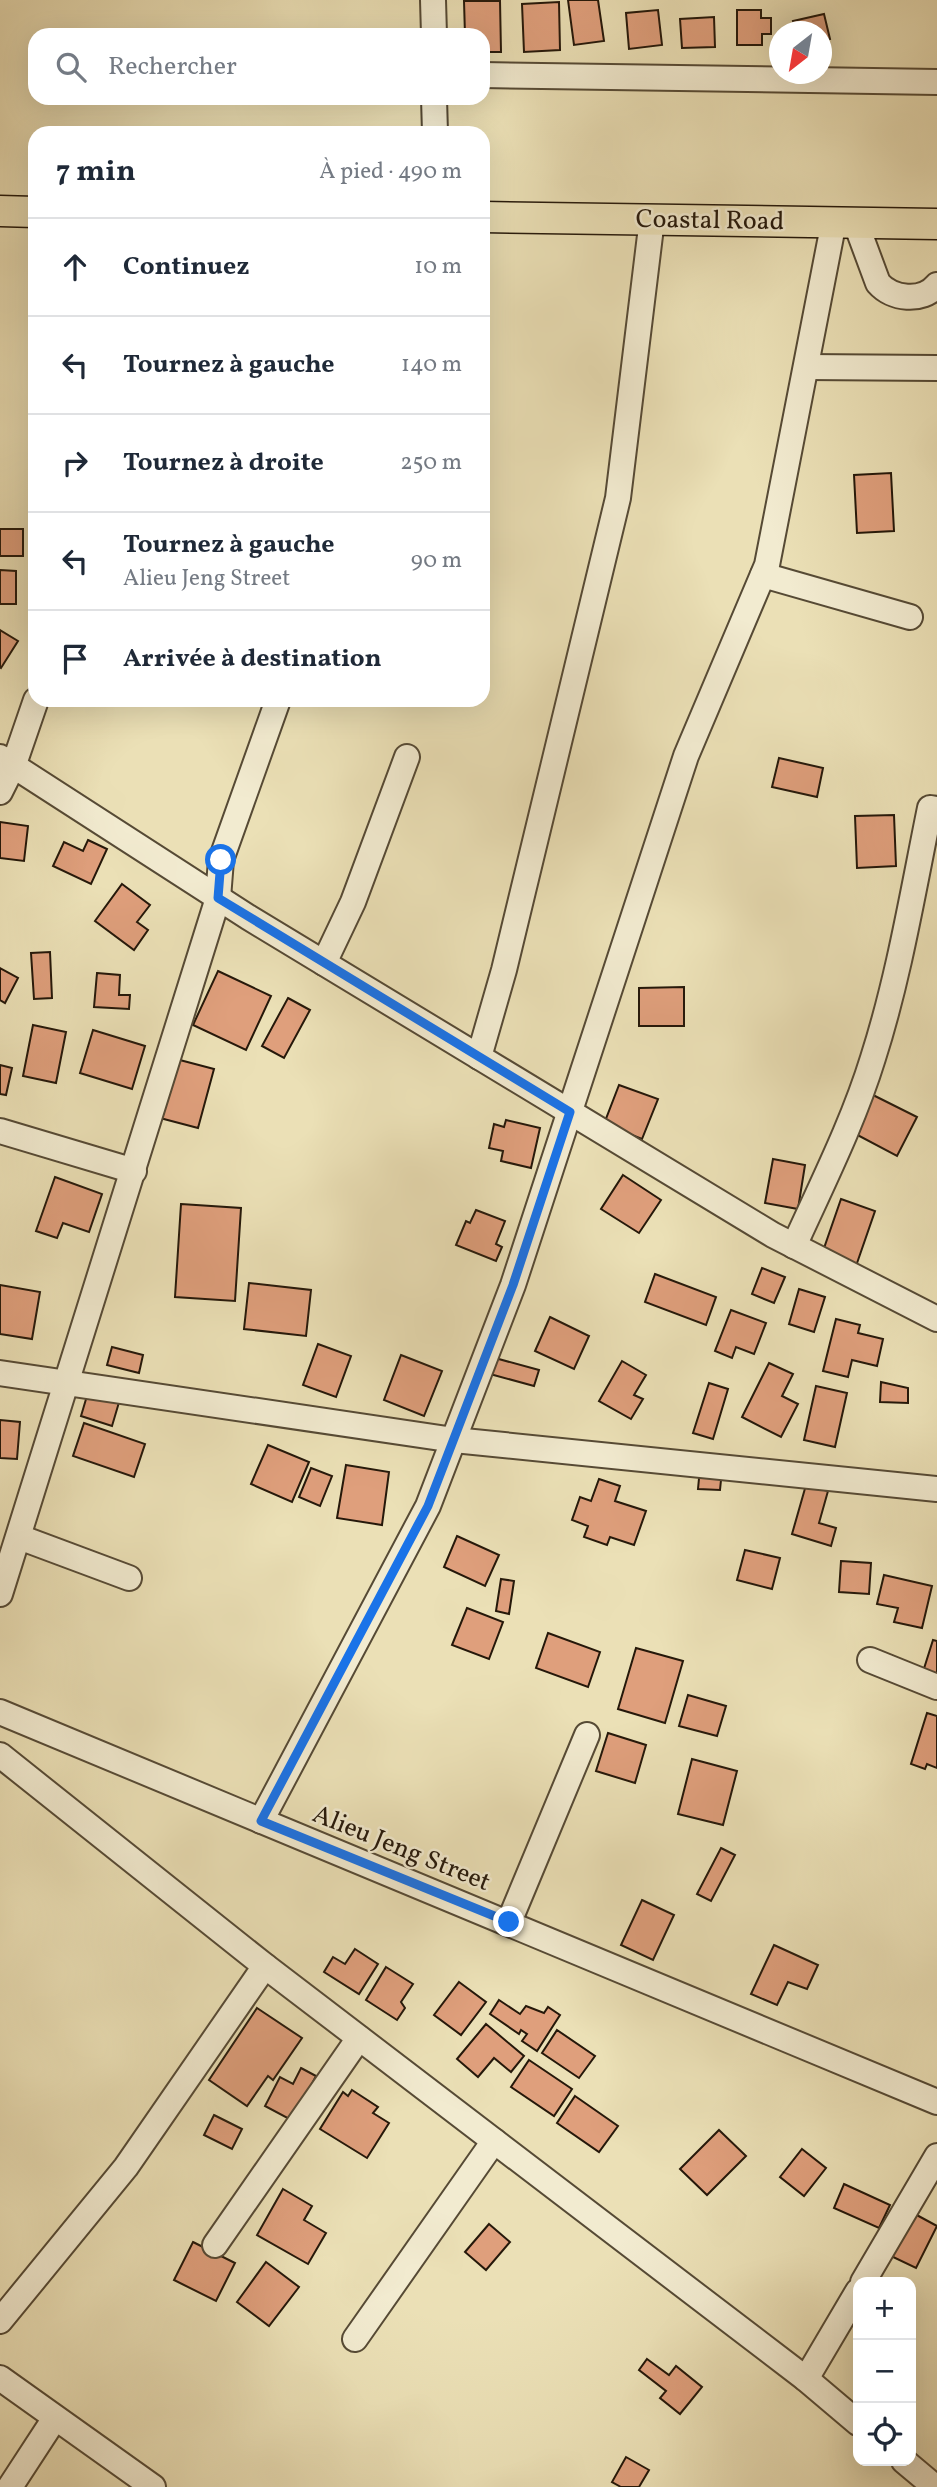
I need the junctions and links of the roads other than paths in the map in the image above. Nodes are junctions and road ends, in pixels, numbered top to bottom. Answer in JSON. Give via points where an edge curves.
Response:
{"nodes":[{"id":1,"x":433,"y":0,"type":"edge"},
{"id":2,"x":433,"y":28,"type":"edge"},
{"id":3,"x":490,"y":75,"type":"edge"},
{"id":4,"x":937,"y":82,"type":"edge"},
{"id":5,"x":434,"y":105,"type":"edge"},
{"id":6,"x":435,"y":126,"type":"edge"},
{"id":7,"x":0,"y":211,"type":"edge"},
{"id":8,"x":28,"y":212,"type":"edge"},
{"id":9,"x":490,"y":217,"type":"edge"},
{"id":10,"x":652,"y":219,"type":"junction"},
{"id":11,"x":845,"y":221,"type":"junction"},
{"id":12,"x":937,"y":224,"type":"edge"},
{"id":13,"x":937,"y":285,"type":"edge"},
{"id":14,"x":807,"y":367,"type":"junction"},
{"id":15,"x":937,"y":368,"type":"edge"},
{"id":16,"x":763,"y":575,"type":"junction"},
{"id":17,"x":910,"y":617,"type":"dead end"},
{"id":18,"x":33,"y":707,"type":"edge"},
{"id":19,"x":276,"y":707,"type":"edge"},
{"id":20,"x":407,"y":757,"type":"dead end"},
{"id":21,"x":7,"y":760,"type":"edge"},
{"id":22,"x":0,"y":792,"type":"edge"},
{"id":23,"x":937,"y":809,"type":"edge"},
{"id":24,"x":218,"y":898,"type":"junction"},
{"id":25,"x":324,"y":963,"type":"junction"},
{"id":26,"x":480,"y":1057,"type":"junction"},
{"id":27,"x":570,"y":1112,"type":"junction"},
{"id":28,"x":0,"y":1131,"type":"edge"},
{"id":29,"x":134,"y":1171,"type":"junction"},
{"id":30,"x":794,"y":1246,"type":"junction"},
{"id":31,"x":937,"y":1318,"type":"edge"},
{"id":32,"x":0,"y":1373,"type":"edge"},
{"id":33,"x":68,"y":1383,"type":"junction"},
{"id":34,"x":454,"y":1440,"type":"junction"},
{"id":35,"x":937,"y":1489,"type":"edge"},
{"id":36,"x":19,"y":1537,"type":"junction"},
{"id":37,"x":129,"y":1578,"type":"dead end"},
{"id":38,"x":0,"y":1594,"type":"edge"},
{"id":39,"x":870,"y":1660,"type":"dead end"},
{"id":40,"x":937,"y":1687,"type":"edge"},
{"id":41,"x":0,"y":1712,"type":"edge"},
{"id":42,"x":587,"y":1735,"type":"dead end"},
{"id":43,"x":0,"y":1755,"type":"edge"},
{"id":44,"x":261,"y":1821,"type":"junction"},
{"id":45,"x":509,"y":1922,"type":"junction"},
{"id":46,"x":265,"y":1966,"type":"junction"},
{"id":47,"x":359,"y":2038,"type":"junction"},
{"id":48,"x":937,"y":2102,"type":"edge"},
{"id":49,"x":494,"y":2141,"type":"junction"},
{"id":50,"x":937,"y":2157,"type":"edge"},
{"id":51,"x":215,"y":2245,"type":"dead end"},
{"id":52,"x":866,"y":2277,"type":"edge"},
{"id":53,"x":853,"y":2299,"type":"edge"},
{"id":54,"x":0,"y":2321,"type":"edge"},
{"id":55,"x":355,"y":2339,"type":"dead end"},
{"id":56,"x":0,"y":2378,"type":"edge"},
{"id":57,"x":806,"y":2379,"type":"junction"},
{"id":58,"x":55,"y":2418,"type":"junction"},
{"id":59,"x":853,"y":2419,"type":"edge"},
{"id":60,"x":910,"y":2466,"type":"edge"},
{"id":61,"x":141,"y":2484,"type":"edge"},
{"id":62,"x":10,"y":2487,"type":"edge"},
{"id":63,"x":935,"y":2487,"type":"edge"}],
"edges":[{"from":1,"to":2,"type":"street"},
{"from":3,"to":4,"type":"street"},
{"from":5,"to":6,"type":"street"},
{"from":7,"to":8,"type":"main road"},
{"from":9,"to":10,"type":"main road","name":"Coastal Road"},
{"from":10,"to":11,"type":"main road","name":"Coastal Road"},
{"from":10,"to":26,"type":"street","via":[[618,498]]},
{"from":11,"to":12,"type":"main road","name":"Coastal Road"},
{"from":11,"to":13,"type":"street","via":[[884,290],[893,295],[923,296]]},
{"from":11,"to":14,"type":"street"},
{"from":14,"to":15,"type":"street"},
{"from":14,"to":16,"type":"street"},
{"from":16,"to":17,"type":"street"},
{"from":16,"to":27,"type":"street","via":[[686,756]]},
{"from":18,"to":21,"type":"street"},
{"from":19,"to":24,"type":"street","via":[[221,860]]},
{"from":20,"to":25,"type":"street","via":[[353,902]]},
{"from":21,"to":22,"type":"street"},
{"from":21,"to":24,"type":"street"},
{"from":23,"to":30,"type":"street","via":[[930,808],[873,1058]]},
{"from":24,"to":25,"type":"street"},
{"from":24,"to":29,"type":"street"},
{"from":25,"to":26,"type":"street"},
{"from":26,"to":27,"type":"street"},
{"from":27,"to":30,"type":"street"},
{"from":27,"to":34,"type":"street","via":[[513,1285]]},
{"from":28,"to":29,"type":"street"},
{"from":29,"to":33,"type":"street"},
{"from":30,"to":31,"type":"street"},
{"from":32,"to":33,"type":"street"},
{"from":33,"to":34,"type":"street"},
{"from":33,"to":36,"type":"street"},
{"from":34,"to":35,"type":"street"},
{"from":34,"to":44,"type":"street","via":[[428,1506]]},
{"from":36,"to":37,"type":"street"},
{"from":36,"to":38,"type":"street"},
{"from":39,"to":40,"type":"street"},
{"from":41,"to":44,"type":"street","name":"Alieu Jeng Street"},
{"from":42,"to":45,"type":"street"},
{"from":43,"to":46,"type":"street"},
{"from":44,"to":45,"type":"street","name":"Alieu Jeng Street"},
{"from":45,"to":48,"type":"street","name":"Alieu Jeng Street"},
{"from":46,"to":47,"type":"street"},
{"from":46,"to":54,"type":"street","via":[[126,2167]]},
{"from":47,"to":49,"type":"street"},
{"from":47,"to":51,"type":"street"},
{"from":49,"to":55,"type":"street"},
{"from":49,"to":57,"type":"street"},
{"from":50,"to":52,"type":"street"},
{"from":53,"to":57,"type":"street"},
{"from":56,"to":58,"type":"street"},
{"from":57,"to":59,"type":"street"},
{"from":58,"to":61,"type":"street"},
{"from":58,"to":62,"type":"street"},
{"from":60,"to":63,"type":"street"}]}
